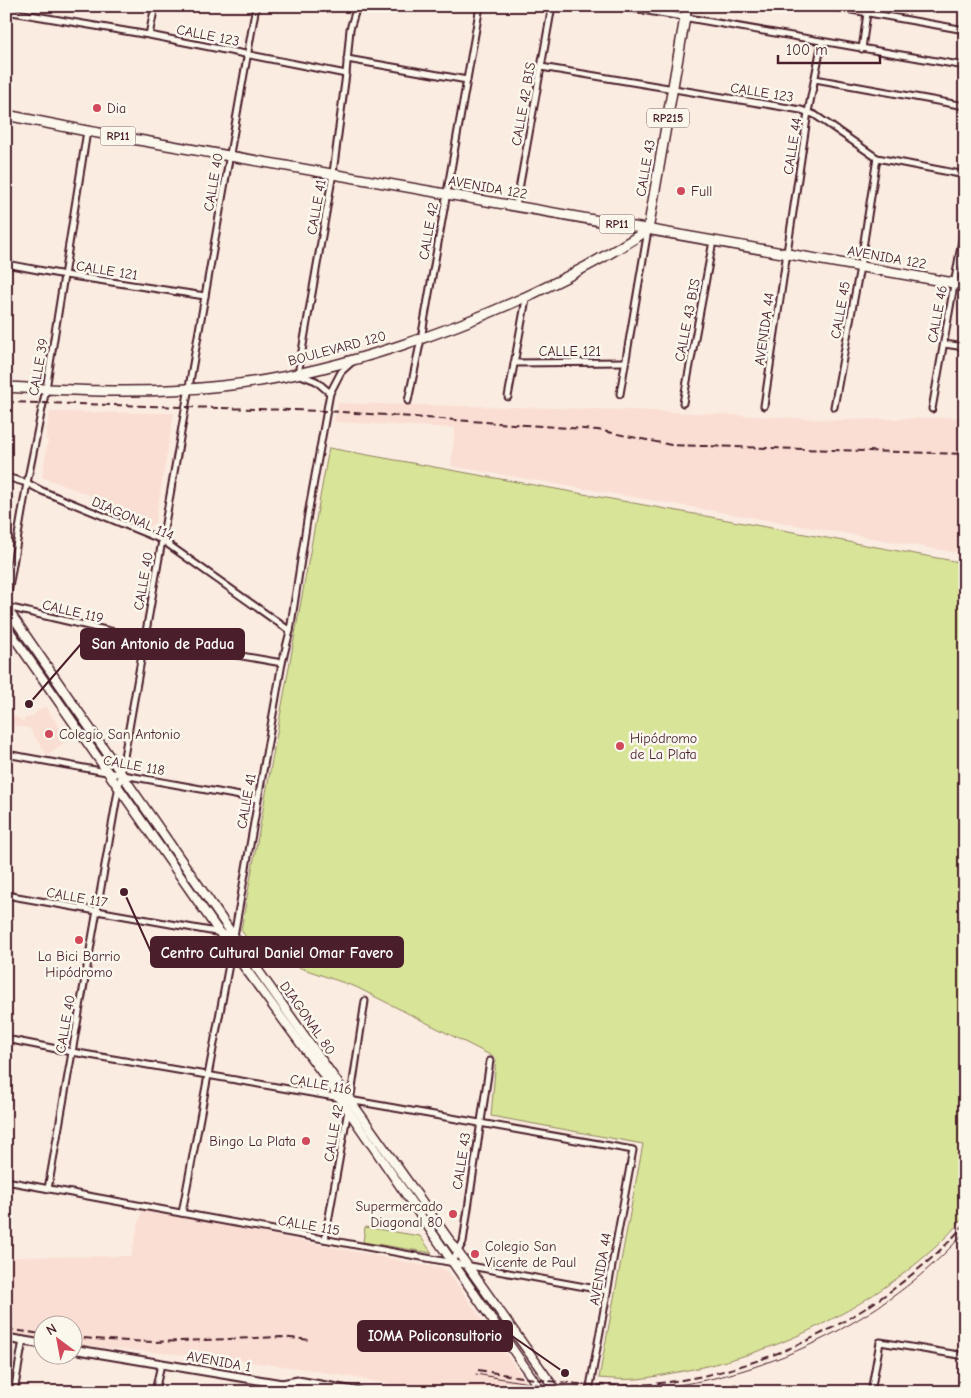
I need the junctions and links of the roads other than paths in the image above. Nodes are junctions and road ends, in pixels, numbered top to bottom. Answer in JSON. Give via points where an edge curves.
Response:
{"nodes":[{"id":1,"x":155,"y":6,"type":"edge"},
{"id":2,"x":256,"y":6,"type":"edge"},
{"id":3,"x":357,"y":6,"type":"edge"},
{"id":4,"x":480,"y":6,"type":"edge"},
{"id":5,"x":552,"y":6,"type":"edge"},
{"id":6,"x":619,"y":6,"type":"edge"},
{"id":7,"x":687,"y":6,"type":"edge"},
{"id":8,"x":829,"y":6,"type":"edge"},
{"id":9,"x":868,"y":9,"type":"edge"},
{"id":10,"x":6,"y":11,"type":"edge"},
{"id":11,"x":685,"y":18,"type":"junction"},
{"id":12,"x":965,"y":30,"type":"edge"},
{"id":13,"x":149,"y":35,"type":"junction"},
{"id":14,"x":822,"y":42,"type":"junction"},
{"id":15,"x":862,"y":48,"type":"junction"},
{"id":16,"x":248,"y":54,"type":"junction"},
{"id":17,"x":347,"y":59,"type":"junction"},
{"id":18,"x":965,"y":66,"type":"edge"},
{"id":19,"x":541,"y":67,"type":"junction"},
{"id":20,"x":346,"y":74,"type":"junction"},
{"id":21,"x":815,"y":79,"type":"junction"},
{"id":22,"x":467,"y":80,"type":"junction"},
{"id":23,"x":673,"y":89,"type":"junction"},
{"id":24,"x":965,"y":106,"type":"edge"},
{"id":25,"x":808,"y":112,"type":"junction"},
{"id":26,"x":6,"y":116,"type":"edge"},
{"id":27,"x":87,"y":131,"type":"junction"},
{"id":28,"x":229,"y":156,"type":"junction"},
{"id":29,"x":877,"y":158,"type":"junction"},
{"id":30,"x":333,"y":173,"type":"junction"},
{"id":31,"x":965,"y":175,"type":"edge"},
{"id":32,"x":446,"y":194,"type":"junction"},
{"id":33,"x":516,"y":206,"type":"junction"},
{"id":34,"x":965,"y":222,"type":"edge"},
{"id":35,"x":648,"y":230,"type":"junction"},
{"id":36,"x":713,"y":241,"type":"junction"},
{"id":37,"x":787,"y":254,"type":"junction"},
{"id":38,"x":6,"y":264,"type":"edge"},
{"id":39,"x":860,"y":267,"type":"junction"},
{"id":40,"x":65,"y":275,"type":"junction"},
{"id":41,"x":954,"y":283,"type":"junction"},
{"id":42,"x":965,"y":285,"type":"edge"},
{"id":43,"x":205,"y":296,"type":"junction"},
{"id":44,"x":526,"y":298,"type":"junction"},
{"id":45,"x":421,"y":339,"type":"junction"},
{"id":46,"x":944,"y":344,"type":"junction"},
{"id":47,"x":965,"y":348,"type":"edge"},
{"id":48,"x":353,"y":360,"type":"junction"},
{"id":49,"x":625,"y":362,"type":"junction"},
{"id":50,"x":514,"y":363,"type":"junction"},
{"id":51,"x":298,"y":374,"type":"junction"},
{"id":52,"x":6,"y":387,"type":"edge"},
{"id":53,"x":46,"y":389,"type":"junction"},
{"id":54,"x":188,"y":389,"type":"junction"},
{"id":55,"x":330,"y":393,"type":"junction"},
{"id":56,"x":620,"y":394,"type":"dead end"},
{"id":57,"x":508,"y":398,"type":"dead end"},
{"id":58,"x":408,"y":401,"type":"dead end"},
{"id":59,"x":683,"y":403,"type":"dead end"},
{"id":60,"x":764,"y":406,"type":"dead end"},
{"id":61,"x":834,"y":407,"type":"dead end"},
{"id":62,"x":932,"y":409,"type":"dead end"},
{"id":63,"x":6,"y":477,"type":"edge"},
{"id":64,"x":27,"y":483,"type":"junction"},
{"id":65,"x":162,"y":540,"type":"junction"},
{"id":66,"x":6,"y":606,"type":"edge"},
{"id":67,"x":6,"y":626,"type":"edge"},
{"id":68,"x":290,"y":632,"type":"junction"},
{"id":69,"x":144,"y":639,"type":"junction"},
{"id":70,"x":282,"y":663,"type":"junction"},
{"id":71,"x":6,"y":754,"type":"edge"},
{"id":72,"x":109,"y":773,"type":"junction"},
{"id":73,"x":122,"y":774,"type":"junction"},
{"id":74,"x":118,"y":786,"type":"junction"},
{"id":75,"x":258,"y":799,"type":"junction"},
{"id":76,"x":6,"y":895,"type":"edge"},
{"id":77,"x":96,"y":911,"type":"junction"},
{"id":78,"x":221,"y":933,"type":"junction"},
{"id":79,"x":233,"y":935,"type":"junction"},
{"id":80,"x":231,"y":949,"type":"junction"},
{"id":81,"x":365,"y":1001,"type":"dead end"},
{"id":82,"x":6,"y":1039,"type":"edge"},
{"id":83,"x":72,"y":1052,"type":"junction"},
{"id":84,"x":490,"y":1061,"type":"dead end"},
{"id":85,"x":208,"y":1076,"type":"junction"},
{"id":86,"x":339,"y":1098,"type":"junction"},
{"id":87,"x":350,"y":1100,"type":"junction"},
{"id":88,"x":348,"y":1111,"type":"junction"},
{"id":89,"x":481,"y":1124,"type":"junction"},
{"id":90,"x":633,"y":1150,"type":"joint"},
{"id":91,"x":6,"y":1181,"type":"edge"},
{"id":92,"x":48,"y":1189,"type":"junction"},
{"id":93,"x":182,"y":1213,"type":"junction"},
{"id":94,"x":325,"y":1239,"type":"junction"},
{"id":95,"x":458,"y":1252,"type":"junction"},
{"id":96,"x":452,"y":1262,"type":"junction"},
{"id":97,"x":468,"y":1265,"type":"junction"},
{"id":98,"x":607,"y":1291,"type":"junction"},
{"id":99,"x":6,"y":1338,"type":"edge"},
{"id":100,"x":23,"y":1340,"type":"junction"},
{"id":101,"x":32,"y":1342,"type":"edge"},
{"id":102,"x":82,"y":1351,"type":"edge"},
{"id":103,"x":965,"y":1356,"type":"edge"},
{"id":104,"x":160,"y":1364,"type":"junction"},
{"id":105,"x":282,"y":1384,"type":"junction"},
{"id":106,"x":14,"y":1392,"type":"edge"},
{"id":107,"x":155,"y":1392,"type":"edge"},
{"id":108,"x":292,"y":1392,"type":"edge"},
{"id":109,"x":360,"y":1392,"type":"edge"},
{"id":110,"x":542,"y":1392,"type":"edge"},
{"id":111,"x":557,"y":1392,"type":"edge"},
{"id":112,"x":589,"y":1392,"type":"edge"},
{"id":113,"x":871,"y":1392,"type":"edge"}],
"edges":[{"from":1,"to":13,"type":"street"},
{"from":2,"to":16,"type":"street","name":"CALLE 40"},
{"from":3,"to":17,"type":"street","name":"CALLE 41","via":[[350,29]]},
{"from":4,"to":22,"type":"street","name":"CALLE 42"},
{"from":5,"to":19,"type":"street","name":"CALLE 42 BIS"},
{"from":6,"to":11,"type":"street"},
{"from":7,"to":11,"type":"main road","name":"CALLE 43","number":"RP215"},
{"from":8,"to":9,"type":"street"},
{"from":9,"to":12,"type":"street"},
{"from":9,"to":15,"type":"street"},
{"from":10,"to":13,"type":"street","name":"CALLE 123"},
{"from":11,"to":14,"type":"street"},
{"from":11,"to":23,"type":"main road","name":"CALLE 43","number":"RP215"},
{"from":13,"to":16,"type":"street","name":"CALLE 123"},
{"from":14,"to":15,"type":"street"},
{"from":14,"to":21,"type":"street","name":"CALLE 44"},
{"from":15,"to":18,"type":"street"},
{"from":16,"to":20,"type":"street","name":"CALLE 123"},
{"from":16,"to":28,"type":"street","name":"CALLE 40"},
{"from":17,"to":20,"type":"street","name":"CALLE 41"},
{"from":17,"to":22,"type":"street"},
{"from":19,"to":23,"type":"street","name":"CALLE 123"},
{"from":19,"to":33,"type":"street","name":"CALLE 42 BIS"},
{"from":20,"to":30,"type":"street","name":"CALLE 41"},
{"from":21,"to":24,"type":"street"},
{"from":21,"to":25,"type":"street","name":"CALLE 44"},
{"from":22,"to":32,"type":"street","name":"CALLE 42"},
{"from":23,"to":25,"type":"street","name":"CALLE 123"},
{"from":23,"to":35,"type":"main road","name":"CALLE 43","number":"RP215"},
{"from":25,"to":29,"type":"street","name":"CALLE 123"},
{"from":25,"to":37,"type":"street","name":"CALLE 44"},
{"from":26,"to":27,"type":"main road","name":"AVENIDA 122","number":"RP11"},
{"from":27,"to":28,"type":"main road","name":"AVENIDA 122","number":"RP11"},
{"from":27,"to":40,"type":"street","name":"CALLE 39"},
{"from":28,"to":30,"type":"main road","name":"AVENIDA 122","number":"RP11"},
{"from":28,"to":43,"type":"street","name":"CALLE 40"},
{"from":29,"to":31,"type":"street","name":"CALLE 123"},
{"from":29,"to":39,"type":"street","name":"CALLE 45"},
{"from":30,"to":32,"type":"main road","name":"AVENIDA 122","number":"RP11"},
{"from":30,"to":51,"type":"street","name":"CALLE 41"},
{"from":32,"to":33,"type":"main road","name":"AVENIDA 122","number":"RP11"},
{"from":32,"to":45,"type":"street","name":"CALLE 42"},
{"from":33,"to":35,"type":"main road","name":"AVENIDA 122","number":"RP11"},
{"from":34,"to":41,"type":"street","name":"CALLE 46"},
{"from":35,"to":36,"type":"main road","name":"AVENIDA 122","number":"RP11"},
{"from":35,"to":44,"type":"main road","name":"BOULEVARD 120"},
{"from":35,"to":49,"type":"street","name":"CALLE 43"},
{"from":36,"to":37,"type":"main road","name":"AVENIDA 122","number":"RP11"},
{"from":36,"to":59,"type":"street","name":"CALLE 43 BIS"},
{"from":37,"to":39,"type":"main road","name":"AVENIDA 122","number":"RP11"},
{"from":37,"to":60,"type":"street","name":"AVENIDA 44"},
{"from":38,"to":40,"type":"street","name":"CALLE 121"},
{"from":39,"to":41,"type":"main road","name":"AVENIDA 122","number":"RP11"},
{"from":39,"to":61,"type":"street","name":"CALLE 45"},
{"from":40,"to":43,"type":"street","name":"CALLE 121"},
{"from":40,"to":53,"type":"street","name":"CALLE 39"},
{"from":41,"to":42,"type":"main road","name":"AVENIDA 122","number":"RP11"},
{"from":41,"to":46,"type":"street","name":"CALLE 46"},
{"from":43,"to":54,"type":"street","name":"CALLE 40"},
{"from":44,"to":45,"type":"main road","name":"BOULEVARD 120"},
{"from":44,"to":50,"type":"street"},
{"from":45,"to":48,"type":"main road","name":"BOULEVARD 120"},
{"from":45,"to":58,"type":"street","name":"CALLE 42"},
{"from":46,"to":47,"type":"street"},
{"from":46,"to":62,"type":"street","name":"CALLE 46"},
{"from":48,"to":51,"type":"main road","name":"BOULEVARD 120"},
{"from":48,"to":55,"type":"street","name":"CALLE 41","via":[[341,372]]},
{"from":49,"to":50,"type":"street","name":"CALLE 121"},
{"from":49,"to":56,"type":"street","name":"CALLE 43"},
{"from":50,"to":57,"type":"street"},
{"from":51,"to":54,"type":"main road","name":"BOULEVARD 120"},
{"from":51,"to":55,"type":"street","via":[[316,381]]},
{"from":52,"to":53,"type":"main road","name":"BOULEVARD 120"},
{"from":53,"to":54,"type":"main road","name":"BOULEVARD 120"},
{"from":53,"to":64,"type":"street","name":"CALLE 39"},
{"from":54,"to":65,"type":"street","name":"CALLE 40"},
{"from":55,"to":68,"type":"street","name":"CALLE 41"},
{"from":63,"to":64,"type":"street","name":"DIAGONAL 114"},
{"from":64,"to":65,"type":"street","name":"DIAGONAL 114"},
{"from":64,"to":66,"type":"street","name":"CALLE 39"},
{"from":65,"to":68,"type":"street","name":"DIAGONAL 114"},
{"from":65,"to":69,"type":"street","name":"CALLE 40"},
{"from":66,"to":69,"type":"street","name":"CALLE 119"},
{"from":66,"to":73,"type":"main road","name":"DIAGONAL 80"},
{"from":67,"to":72,"type":"main road","name":"DIAGONAL 80"},
{"from":68,"to":70,"type":"street","name":"CALLE 41"},
{"from":69,"to":70,"type":"street","name":"CALLE 119"},
{"from":69,"to":73,"type":"street","name":"CALLE 40"},
{"from":70,"to":75,"type":"street","name":"CALLE 41"},
{"from":71,"to":72,"type":"street","name":"CALLE 118"},
{"from":72,"to":73,"type":"street","name":"CALLE 118"},
{"from":72,"to":74,"type":"main road","name":"DIAGONAL 80"},
{"from":73,"to":74,"type":"street","name":"CALLE 40"},
{"from":73,"to":75,"type":"street","name":"CALLE 118"},
{"from":73,"to":79,"type":"main road","name":"DIAGONAL 80"},
{"from":74,"to":77,"type":"street","name":"CALLE 40"},
{"from":74,"to":78,"type":"main road","name":"DIAGONAL 80"},
{"from":75,"to":79,"type":"street","name":"CALLE 41"},
{"from":76,"to":77,"type":"street","name":"CALLE 117"},
{"from":77,"to":78,"type":"street","name":"CALLE 117"},
{"from":77,"to":83,"type":"street","name":"CALLE 40"},
{"from":78,"to":79,"type":"street","name":"CALLE 117"},
{"from":78,"to":80,"type":"main road","name":"DIAGONAL 80"},
{"from":79,"to":80,"type":"street","name":"CALLE 41"},
{"from":79,"to":87,"type":"main road","name":"DIAGONAL 80"},
{"from":80,"to":85,"type":"street","name":"CALLE 41"},
{"from":80,"to":86,"type":"main road","name":"DIAGONAL 80"},
{"from":81,"to":87,"type":"street","name":"CALLE 42"},
{"from":82,"to":83,"type":"street","name":"CALLE 116"},
{"from":83,"to":85,"type":"street","name":"CALLE 116"},
{"from":83,"to":92,"type":"street","name":"CALLE 40"},
{"from":84,"to":89,"type":"street","name":"CALLE 43"},
{"from":85,"to":86,"type":"street","name":"CALLE 116"},
{"from":85,"to":93,"type":"street","name":"CALLE 41"},
{"from":86,"to":87,"type":"street","name":"CALLE 116"},
{"from":86,"to":88,"type":"main road","name":"DIAGONAL 80"},
{"from":87,"to":88,"type":"street","name":"CALLE 42"},
{"from":87,"to":89,"type":"street","name":"CALLE 116"},
{"from":87,"to":95,"type":"main road","name":"DIAGONAL 80"},
{"from":88,"to":94,"type":"street","name":"CALLE 42"},
{"from":88,"to":96,"type":"main road","name":"DIAGONAL 80"},
{"from":89,"to":90,"type":"street","name":"CALLE 116"},
{"from":89,"to":95,"type":"street","name":"CALLE 43","via":[[463,1242]]},
{"from":90,"to":98,"type":"street","name":"AVENIDA 44"},
{"from":91,"to":92,"type":"street","name":"CALLE 115"},
{"from":92,"to":93,"type":"street","name":"CALLE 115"},
{"from":93,"to":94,"type":"street","name":"CALLE 115"},
{"from":94,"to":96,"type":"street","name":"CALLE 115"},
{"from":95,"to":96,"type":"street","name":"CALLE 43"},
{"from":95,"to":97,"type":"main road","name":"DIAGONAL 80"},
{"from":96,"to":97,"type":"street","name":"CALLE 115"},
{"from":96,"to":110,"type":"main road","name":"DIAGONAL 80"},
{"from":97,"to":98,"type":"street","name":"CALLE 115"},
{"from":97,"to":111,"type":"main road","name":"DIAGONAL 80"},
{"from":98,"to":112,"type":"street","name":"AVENIDA 44"},
{"from":99,"to":100,"type":"street"},
{"from":100,"to":101,"type":"street"},
{"from":100,"to":106,"type":"street"},
{"from":102,"to":104,"type":"street","name":"AVENIDA 1"},
{"from":103,"to":113,"type":"street","via":[[880,1342]]},
{"from":104,"to":105,"type":"street","name":"AVENIDA 1"},
{"from":104,"to":107,"type":"street"},
{"from":105,"to":108,"type":"street"},
{"from":105,"to":109,"type":"street","name":"AVENIDA 1","via":[[298,1380]]}]}
